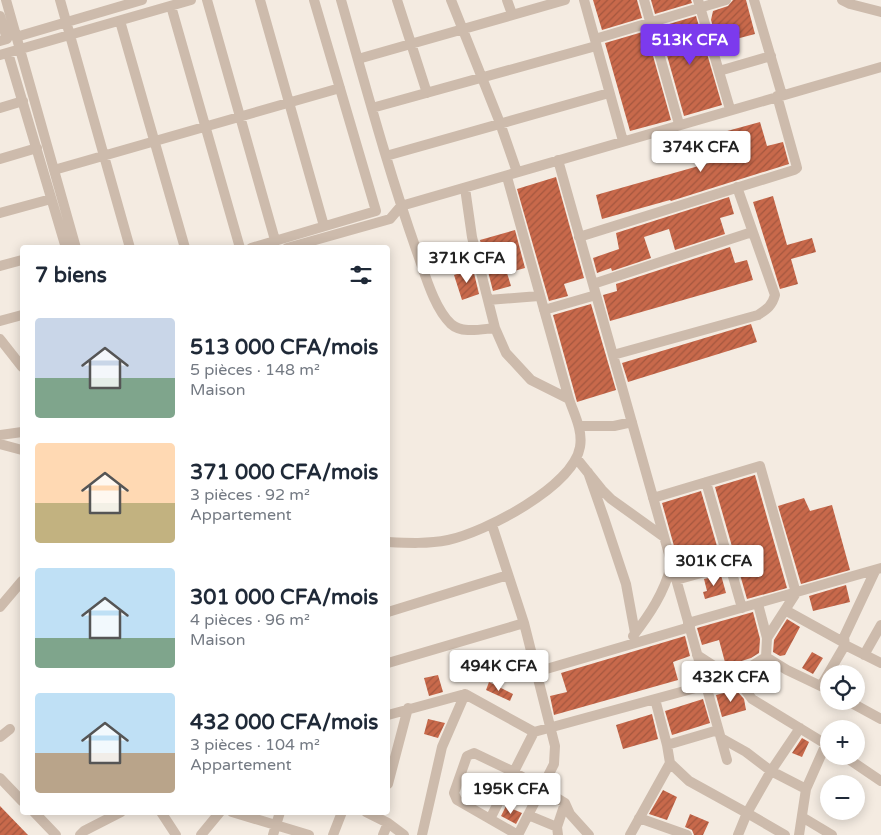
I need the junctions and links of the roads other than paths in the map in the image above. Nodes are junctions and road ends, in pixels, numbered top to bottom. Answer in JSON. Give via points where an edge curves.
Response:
{"nodes":[{"id":1,"x":6,"y":0,"type":"edge"},
{"id":2,"x":60,"y":0,"type":"edge"},
{"id":3,"x":142,"y":0,"type":"edge"},
{"id":4,"x":192,"y":0,"type":"edge"},
{"id":5,"x":207,"y":0,"type":"edge"},
{"id":6,"x":260,"y":0,"type":"edge"},
{"id":7,"x":314,"y":0,"type":"edge"},
{"id":8,"x":342,"y":0,"type":"edge"},
{"id":9,"x":397,"y":0,"type":"edge"},
{"id":10,"x":451,"y":0,"type":"edge"},
{"id":11,"x":507,"y":0,"type":"edge"},
{"id":12,"x":584,"y":0,"type":"edge"},
{"id":13,"x":644,"y":0,"type":"edge"},
{"id":14,"x":726,"y":0,"type":"edge"},
{"id":15,"x":754,"y":0,"type":"edge"},
{"id":16,"x":842,"y":0,"type":"edge"},
{"id":17,"x":561,"y":1,"type":"edge"},
{"id":18,"x":699,"y":3,"type":"edge"},
{"id":19,"x":114,"y":4,"type":"edge"},
{"id":20,"x":171,"y":6,"type":"junction"},
{"id":21,"x":881,"y":12,"type":"edge"},
{"id":22,"x":512,"y":14,"type":"junction"},
{"id":23,"x":0,"y":16,"type":"edge"},
{"id":24,"x":120,"y":21,"type":"junction"},
{"id":25,"x":66,"y":22,"type":"junction"},
{"id":26,"x":651,"y":23,"type":"junction"},
{"id":27,"x":462,"y":28,"type":"junction"},
{"id":28,"x":70,"y":35,"type":"junction"},
{"id":29,"x":16,"y":36,"type":"junction"},
{"id":30,"x":0,"y":41,"type":"edge"},
{"id":31,"x":595,"y":42,"type":"junction"},
{"id":32,"x":411,"y":45,"type":"junction"},
{"id":33,"x":20,"y":50,"type":"junction"},
{"id":34,"x":4,"y":54,"type":"edge"},
{"id":35,"x":770,"y":56,"type":"junction"},
{"id":36,"x":358,"y":59,"type":"junction"},
{"id":37,"x":881,"y":67,"type":"edge"},
{"id":38,"x":719,"y":71,"type":"junction"},
{"id":39,"x":482,"y":78,"type":"junction"},
{"id":40,"x":340,"y":88,"type":"junction"},
{"id":41,"x":427,"y":93,"type":"junction"},
{"id":42,"x":610,"y":93,"type":"junction"},
{"id":43,"x":779,"y":96,"type":"junction"},
{"id":44,"x":23,"y":101,"type":"junction"},
{"id":45,"x":289,"y":102,"type":"junction"},
{"id":46,"x":0,"y":108,"type":"edge"},
{"id":47,"x":372,"y":108,"type":"junction"},
{"id":48,"x":730,"y":109,"type":"junction"},
{"id":49,"x":240,"y":117,"type":"junction"},
{"id":50,"x":500,"y":123,"type":"junction"},
{"id":51,"x":679,"y":124,"type":"junction"},
{"id":52,"x":206,"y":127,"type":"junction"},
{"id":53,"x":155,"y":141,"type":"junction"},
{"id":54,"x":623,"y":141,"type":"junction"},
{"id":55,"x":36,"y":148,"type":"junction"},
{"id":56,"x":104,"y":156,"type":"junction"},
{"id":57,"x":386,"y":156,"type":"junction"},
{"id":58,"x":0,"y":159,"type":"edge"},
{"id":59,"x":558,"y":160,"type":"junction"},
{"id":60,"x":54,"y":170,"type":"junction"},
{"id":61,"x":517,"y":172,"type":"junction"},
{"id":62,"x":507,"y":177,"type":"junction"},
{"id":63,"x":737,"y":187,"type":"junction"},
{"id":64,"x":465,"y":188,"type":"junction"},
{"id":65,"x":51,"y":198,"type":"junction"},
{"id":66,"x":401,"y":206,"type":"junction"},
{"id":67,"x":0,"y":214,"type":"edge"},
{"id":68,"x":324,"y":226,"type":"junction"},
{"id":69,"x":752,"y":232,"type":"junction"},
{"id":70,"x":579,"y":237,"type":"junction"},
{"id":71,"x":276,"y":240,"type":"junction"},
{"id":72,"x":65,"y":245,"type":"edge"},
{"id":73,"x":75,"y":245,"type":"edge"},
{"id":74,"x":129,"y":245,"type":"edge"},
{"id":75,"x":184,"y":245,"type":"edge"},
{"id":76,"x":239,"y":245,"type":"edge"},
{"id":77,"x":260,"y":245,"type":"edge"},
{"id":78,"x":299,"y":245,"type":"edge"},
{"id":79,"x":20,"y":261,"type":"edge"},
{"id":80,"x":0,"y":266,"type":"edge"},
{"id":81,"x":594,"y":290,"type":"junction"},
{"id":82,"x":539,"y":296,"type":"junction"},
{"id":83,"x":488,"y":300,"type":"junction"},
{"id":84,"x":544,"y":310,"type":"junction"},
{"id":85,"x":20,"y":316,"type":"edge"},
{"id":86,"x":0,"y":321,"type":"edge"},
{"id":87,"x":495,"y":328,"type":"junction"},
{"id":88,"x":0,"y":339,"type":"edge"},
{"id":89,"x":613,"y":355,"type":"junction"},
{"id":90,"x":20,"y":364,"type":"edge"},
{"id":91,"x":569,"y":399,"type":"junction"},
{"id":92,"x":632,"y":422,"type":"junction"},
{"id":93,"x":579,"y":426,"type":"junction"},
{"id":94,"x":20,"y":432,"type":"edge"},
{"id":95,"x":0,"y":434,"type":"edge"},
{"id":96,"x":0,"y":444,"type":"edge"},
{"id":97,"x":20,"y":449,"type":"edge"},
{"id":98,"x":577,"y":459,"type":"junction"},
{"id":99,"x":588,"y":472,"type":"junction"},
{"id":100,"x":706,"y":482,"type":"junction"},
{"id":101,"x":653,"y":498,"type":"junction"},
{"id":102,"x":492,"y":525,"type":"junction"},
{"id":103,"x":664,"y":537,"type":"junction"},
{"id":104,"x":390,"y":542,"type":"edge"},
{"id":105,"x":672,"y":564,"type":"junction"},
{"id":106,"x":730,"y":565,"type":"junction"},
{"id":107,"x":878,"y":570,"type":"edge"},
{"id":108,"x":508,"y":574,"type":"junction"},
{"id":109,"x":676,"y":580,"type":"junction"},
{"id":110,"x":20,"y":583,"type":"edge"},
{"id":111,"x":796,"y":593,"type":"junction"},
{"id":112,"x":758,"y":604,"type":"junction"},
{"id":113,"x":0,"y":607,"type":"edge"},
{"id":114,"x":742,"y":608,"type":"junction"},
{"id":115,"x":785,"y":610,"type":"junction"},
{"id":116,"x":390,"y":611,"type":"edge"},
{"id":117,"x":524,"y":623,"type":"junction"},
{"id":118,"x":689,"y":625,"type":"junction"},
{"id":119,"x":881,"y":625,"type":"edge"},
{"id":120,"x":635,"y":633,"type":"junction"},
{"id":121,"x":768,"y":638,"type":"junction"},
{"id":122,"x":844,"y":643,"type":"junction"},
{"id":123,"x":625,"y":646,"type":"junction"},
{"id":124,"x":697,"y":655,"type":"junction"},
{"id":125,"x":864,"y":655,"type":"junction"},
{"id":126,"x":766,"y":657,"type":"junction"},
{"id":127,"x":390,"y":661,"type":"edge"},
{"id":128,"x":881,"y":663,"type":"edge"},
{"id":129,"x":835,"y":665,"type":"edge"},
{"id":130,"x":536,"y":672,"type":"junction"},
{"id":131,"x":732,"y":678,"type":"junction"},
{"id":132,"x":706,"y":684,"type":"junction"},
{"id":133,"x":820,"y":686,"type":"edge"},
{"id":134,"x":465,"y":694,"type":"junction"},
{"id":135,"x":655,"y":698,"type":"junction"},
{"id":136,"x":408,"y":708,"type":"junction"},
{"id":137,"x":864,"y":710,"type":"edge"},
{"id":138,"x":390,"y":713,"type":"edge"},
{"id":139,"x":881,"y":719,"type":"edge"},
{"id":140,"x":10,"y":728,"type":"dead end"},
{"id":141,"x":549,"y":728,"type":"junction"},
{"id":142,"x":800,"y":728,"type":"junction"},
{"id":143,"x":534,"y":732,"type":"junction"},
{"id":144,"x":720,"y":734,"type":"junction"},
{"id":145,"x":0,"y":736,"type":"edge"},
{"id":146,"x":820,"y":741,"type":"edge"},
{"id":147,"x":667,"y":745,"type":"junction"},
{"id":148,"x":727,"y":760,"type":"dead end"},
{"id":149,"x":820,"y":760,"type":"edge"},
{"id":150,"x":670,"y":763,"type":"junction"},
{"id":151,"x":857,"y":765,"type":"edge"},
{"id":152,"x":771,"y":771,"type":"junction"},
{"id":153,"x":514,"y":772,"type":"junction"},
{"id":154,"x":390,"y":776,"type":"edge"},
{"id":155,"x":0,"y":778,"type":"edge"},
{"id":156,"x":881,"y":781,"type":"edge"},
{"id":157,"x":542,"y":788,"type":"junction"},
{"id":158,"x":806,"y":789,"type":"junction"},
{"id":159,"x":20,"y":799,"type":"edge"},
{"id":160,"x":565,"y":803,"type":"junction"},
{"id":161,"x":747,"y":813,"type":"junction"},
{"id":162,"x":37,"y":815,"type":"edge"},
{"id":163,"x":115,"y":815,"type":"edge"},
{"id":164,"x":163,"y":815,"type":"edge"},
{"id":165,"x":218,"y":815,"type":"edge"},
{"id":166,"x":239,"y":815,"type":"edge"},
{"id":167,"x":279,"y":815,"type":"edge"},
{"id":168,"x":341,"y":815,"type":"edge"},
{"id":169,"x":528,"y":815,"type":"junction"},
{"id":170,"x":802,"y":817,"type":"junction"},
{"id":171,"x":382,"y":818,"type":"edge"},
{"id":172,"x":639,"y":818,"type":"junction"},
{"id":173,"x":490,"y":819,"type":"junction"},
{"id":174,"x":274,"y":830,"type":"edge"},
{"id":175,"x":557,"y":831,"type":"edge"},
{"id":176,"x":56,"y":835,"type":"edge"},
{"id":177,"x":80,"y":835,"type":"edge"},
{"id":178,"x":176,"y":835,"type":"edge"},
{"id":179,"x":201,"y":835,"type":"edge"},
{"id":180,"x":309,"y":835,"type":"edge"},
{"id":181,"x":333,"y":835,"type":"edge"},
{"id":182,"x":383,"y":835,"type":"edge"},
{"id":183,"x":404,"y":835,"type":"edge"},
{"id":184,"x":422,"y":835,"type":"edge"},
{"id":185,"x":589,"y":835,"type":"edge"},
{"id":186,"x":630,"y":835,"type":"edge"},
{"id":187,"x":687,"y":835,"type":"edge"},
{"id":188,"x":738,"y":835,"type":"edge"},
{"id":189,"x":785,"y":835,"type":"edge"},
{"id":190,"x":798,"y":835,"type":"edge"},
{"id":191,"x":832,"y":835,"type":"edge"}],
"edges":[{"from":1,"to":29,"type":"street"},
{"from":2,"to":25,"type":"street"},
{"from":3,"to":19,"type":"street"},
{"from":4,"to":20,"type":"street"},
{"from":5,"to":49,"type":"street"},
{"from":6,"to":45,"type":"street"},
{"from":7,"to":40,"type":"street"},
{"from":8,"to":36,"type":"street"},
{"from":9,"to":32,"type":"street"},
{"from":10,"to":27,"type":"street"},
{"from":11,"to":22,"type":"street"},
{"from":12,"to":31,"type":"street"},
{"from":13,"to":26,"type":"street"},
{"from":14,"to":18,"type":"street"},
{"from":15,"to":35,"type":"street"},
{"from":16,"to":21,"type":"street"},
{"from":17,"to":22,"type":"street"},
{"from":18,"to":26,"type":"street"},
{"from":18,"to":38,"type":"street"},
{"from":19,"to":25,"type":"street"},
{"from":20,"to":24,"type":"street"},
{"from":20,"to":52,"type":"street"},
{"from":22,"to":27,"type":"street"},
{"from":23,"to":30,"type":"street","via":[[7,39]]},
{"from":24,"to":28,"type":"street"},
{"from":24,"to":53,"type":"street"},
{"from":25,"to":28,"type":"street"},
{"from":25,"to":29,"type":"street"},
{"from":26,"to":31,"type":"street"},
{"from":26,"to":51,"type":"street"},
{"from":27,"to":32,"type":"street"},
{"from":27,"to":39,"type":"street"},
{"from":28,"to":33,"type":"street"},
{"from":28,"to":56,"type":"street"},
{"from":29,"to":33,"type":"street"},
{"from":31,"to":39,"type":"street"},
{"from":31,"to":42,"type":"street"},
{"from":32,"to":36,"type":"street"},
{"from":32,"to":41,"type":"street"},
{"from":33,"to":34,"type":"street"},
{"from":33,"to":60,"type":"street"},
{"from":34,"to":44,"type":"street"},
{"from":35,"to":38,"type":"street"},
{"from":35,"to":43,"type":"street"},
{"from":36,"to":47,"type":"street"},
{"from":37,"to":43,"type":"street"},
{"from":38,"to":48,"type":"street"},
{"from":39,"to":41,"type":"street"},
{"from":39,"to":50,"type":"street"},
{"from":40,"to":45,"type":"street"},
{"from":40,"to":68,"type":"street","via":[[376,211]]},
{"from":41,"to":47,"type":"street"},
{"from":42,"to":50,"type":"street"},
{"from":42,"to":54,"type":"street"},
{"from":43,"to":48,"type":"street"},
{"from":43,"to":63,"type":"street","via":[[797,168]]},
{"from":44,"to":46,"type":"street"},
{"from":44,"to":55,"type":"street"},
{"from":45,"to":49,"type":"street"},
{"from":45,"to":68,"type":"street"},
{"from":47,"to":57,"type":"street"},
{"from":48,"to":51,"type":"street"},
{"from":49,"to":52,"type":"street"},
{"from":49,"to":71,"type":"street"},
{"from":50,"to":57,"type":"street"},
{"from":50,"to":61,"type":"street"},
{"from":51,"to":54,"type":"street"},
{"from":52,"to":53,"type":"street"},
{"from":52,"to":76,"type":"street"},
{"from":53,"to":56,"type":"street"},
{"from":53,"to":75,"type":"street"},
{"from":54,"to":59,"type":"street"},
{"from":55,"to":58,"type":"street"},
{"from":55,"to":65,"type":"street"},
{"from":56,"to":60,"type":"street"},
{"from":56,"to":74,"type":"street"},
{"from":57,"to":66,"type":"street"},
{"from":59,"to":61,"type":"street"},
{"from":59,"to":70,"type":"street"},
{"from":60,"to":73,"type":"street"},
{"from":61,"to":62,"type":"street"},
{"from":62,"to":64,"type":"street"},
{"from":62,"to":82,"type":"street"},
{"from":63,"to":69,"type":"street"},
{"from":63,"to":70,"type":"street"},
{"from":64,"to":66,"type":"street"},
{"from":64,"to":83,"type":"street","via":[[472,237]]},
{"from":65,"to":67,"type":"street"},
{"from":65,"to":72,"type":"street"},
{"from":66,"to":78,"type":"street","via":[[390,219]]},
{"from":66,"to":87,"type":"street","via":[[441,313],[459,330]]},
{"from":68,"to":71,"type":"street"},
{"from":69,"to":81,"type":"street"},
{"from":69,"to":89,"type":"street","via":[[775,295],[770,308],[758,315]]},
{"from":70,"to":81,"type":"street"},
{"from":71,"to":77,"type":"street"},
{"from":79,"to":80,"type":"street"},
{"from":81,"to":84,"type":"street"},
{"from":81,"to":89,"type":"street"},
{"from":82,"to":83,"type":"street"},
{"from":82,"to":84,"type":"street"},
{"from":83,"to":87,"type":"street"},
{"from":84,"to":91,"type":"street"},
{"from":85,"to":86,"type":"street"},
{"from":87,"to":91,"type":"street","via":[[506,353],[531,380]]},
{"from":88,"to":90,"type":"street"},
{"from":89,"to":92,"type":"street"},
{"from":91,"to":93,"type":"street"},
{"from":92,"to":93,"type":"street","via":[[614,426]]},
{"from":92,"to":101,"type":"street"},
{"from":93,"to":98,"type":"street","via":[[581,438]]},
{"from":94,"to":95,"type":"street"},
{"from":96,"to":97,"type":"street"},
{"from":98,"to":99,"type":"street"},
{"from":98,"to":102,"type":"street","via":[[548,489]]},
{"from":99,"to":103,"type":"street","via":[[611,499]]},
{"from":99,"to":120,"type":"street","via":[[626,584]]},
{"from":100,"to":101,"type":"street"},
{"from":100,"to":106,"type":"street"},
{"from":100,"to":111,"type":"street","via":[[760,466]]},
{"from":101,"to":103,"type":"street"},
{"from":102,"to":104,"type":"street","via":[[429,543]]},
{"from":102,"to":108,"type":"street"},
{"from":103,"to":105,"type":"street"},
{"from":105,"to":109,"type":"street"},
{"from":105,"to":120,"type":"street","via":[[662,594]]},
{"from":106,"to":109,"type":"street"},
{"from":106,"to":114,"type":"street"},
{"from":107,"to":111,"type":"street"},
{"from":107,"to":122,"type":"street"},
{"from":108,"to":116,"type":"street"},
{"from":108,"to":117,"type":"street"},
{"from":109,"to":118,"type":"street"},
{"from":110,"to":113,"type":"street"},
{"from":111,"to":112,"type":"street"},
{"from":111,"to":115,"type":"street"},
{"from":112,"to":114,"type":"street"},
{"from":112,"to":121,"type":"street"},
{"from":114,"to":118,"type":"street"},
{"from":115,"to":121,"type":"street"},
{"from":115,"to":122,"type":"street"},
{"from":117,"to":127,"type":"street"},
{"from":117,"to":130,"type":"street"},
{"from":118,"to":123,"type":"street"},
{"from":118,"to":124,"type":"street"},
{"from":119,"to":125,"type":"street"},
{"from":120,"to":123,"type":"street"},
{"from":121,"to":126,"type":"street"},
{"from":122,"to":125,"type":"street"},
{"from":122,"to":129,"type":"street"},
{"from":123,"to":130,"type":"street"},
{"from":124,"to":131,"type":"street"},
{"from":124,"to":132,"type":"street"},
{"from":125,"to":128,"type":"street"},
{"from":126,"to":131,"type":"street"},
{"from":126,"to":133,"type":"street"},
{"from":130,"to":141,"type":"street"},
{"from":131,"to":132,"type":"street"},
{"from":131,"to":142,"type":"street","via":[[752,699]]},
{"from":132,"to":135,"type":"street"},
{"from":132,"to":144,"type":"street"},
{"from":134,"to":136,"type":"street"},
{"from":134,"to":143,"type":"street"},
{"from":134,"to":184,"type":"street","via":[[442,747]]},
{"from":135,"to":141,"type":"street"},
{"from":135,"to":147,"type":"street"},
{"from":136,"to":138,"type":"street"},
{"from":136,"to":154,"type":"street"},
{"from":137,"to":139,"type":"street"},
{"from":140,"to":145,"type":"street"},
{"from":141,"to":143,"type":"street"},
{"from":141,"to":157,"type":"street","via":[[555,746],[554,764]]},
{"from":142,"to":146,"type":"street"},
{"from":142,"to":152,"type":"street"},
{"from":143,"to":153,"type":"street"},
{"from":144,"to":147,"type":"street"},
{"from":144,"to":148,"type":"street"},
{"from":144,"to":152,"type":"street"},
{"from":147,"to":150,"type":"street"},
{"from":149,"to":158,"type":"street"},
{"from":150,"to":161,"type":"street","via":[[690,781]]},
{"from":150,"to":172,"type":"street"},
{"from":151,"to":156,"type":"street"},
{"from":152,"to":158,"type":"street"},
{"from":152,"to":161,"type":"street"},
{"from":153,"to":157,"type":"street"},
{"from":153,"to":173,"type":"street"},
{"from":153,"to":173,"type":"street","via":[[474,753],[467,756],[454,797]]},
{"from":155,"to":159,"type":"street"},
{"from":157,"to":160,"type":"street"},
{"from":157,"to":169,"type":"street"},
{"from":158,"to":170,"type":"street"},
{"from":160,"to":175,"type":"street"},
{"from":160,"to":185,"type":"street","via":[[570,814]]},
{"from":161,"to":188,"type":"street"},
{"from":161,"to":189,"type":"street"},
{"from":162,"to":176,"type":"street"},
{"from":163,"to":177,"type":"street"},
{"from":164,"to":178,"type":"street"},
{"from":165,"to":179,"type":"street"},
{"from":166,"to":174,"type":"street"},
{"from":167,"to":174,"type":"street"},
{"from":168,"to":181,"type":"street"},
{"from":169,"to":173,"type":"street","via":[[518,835]]},
{"from":169,"to":175,"type":"street"},
{"from":170,"to":190,"type":"street"},
{"from":170,"to":191,"type":"street"},
{"from":171,"to":182,"type":"street"},
{"from":171,"to":183,"type":"street"},
{"from":172,"to":186,"type":"street"},
{"from":172,"to":187,"type":"street"},
{"from":174,"to":180,"type":"street"}]}
